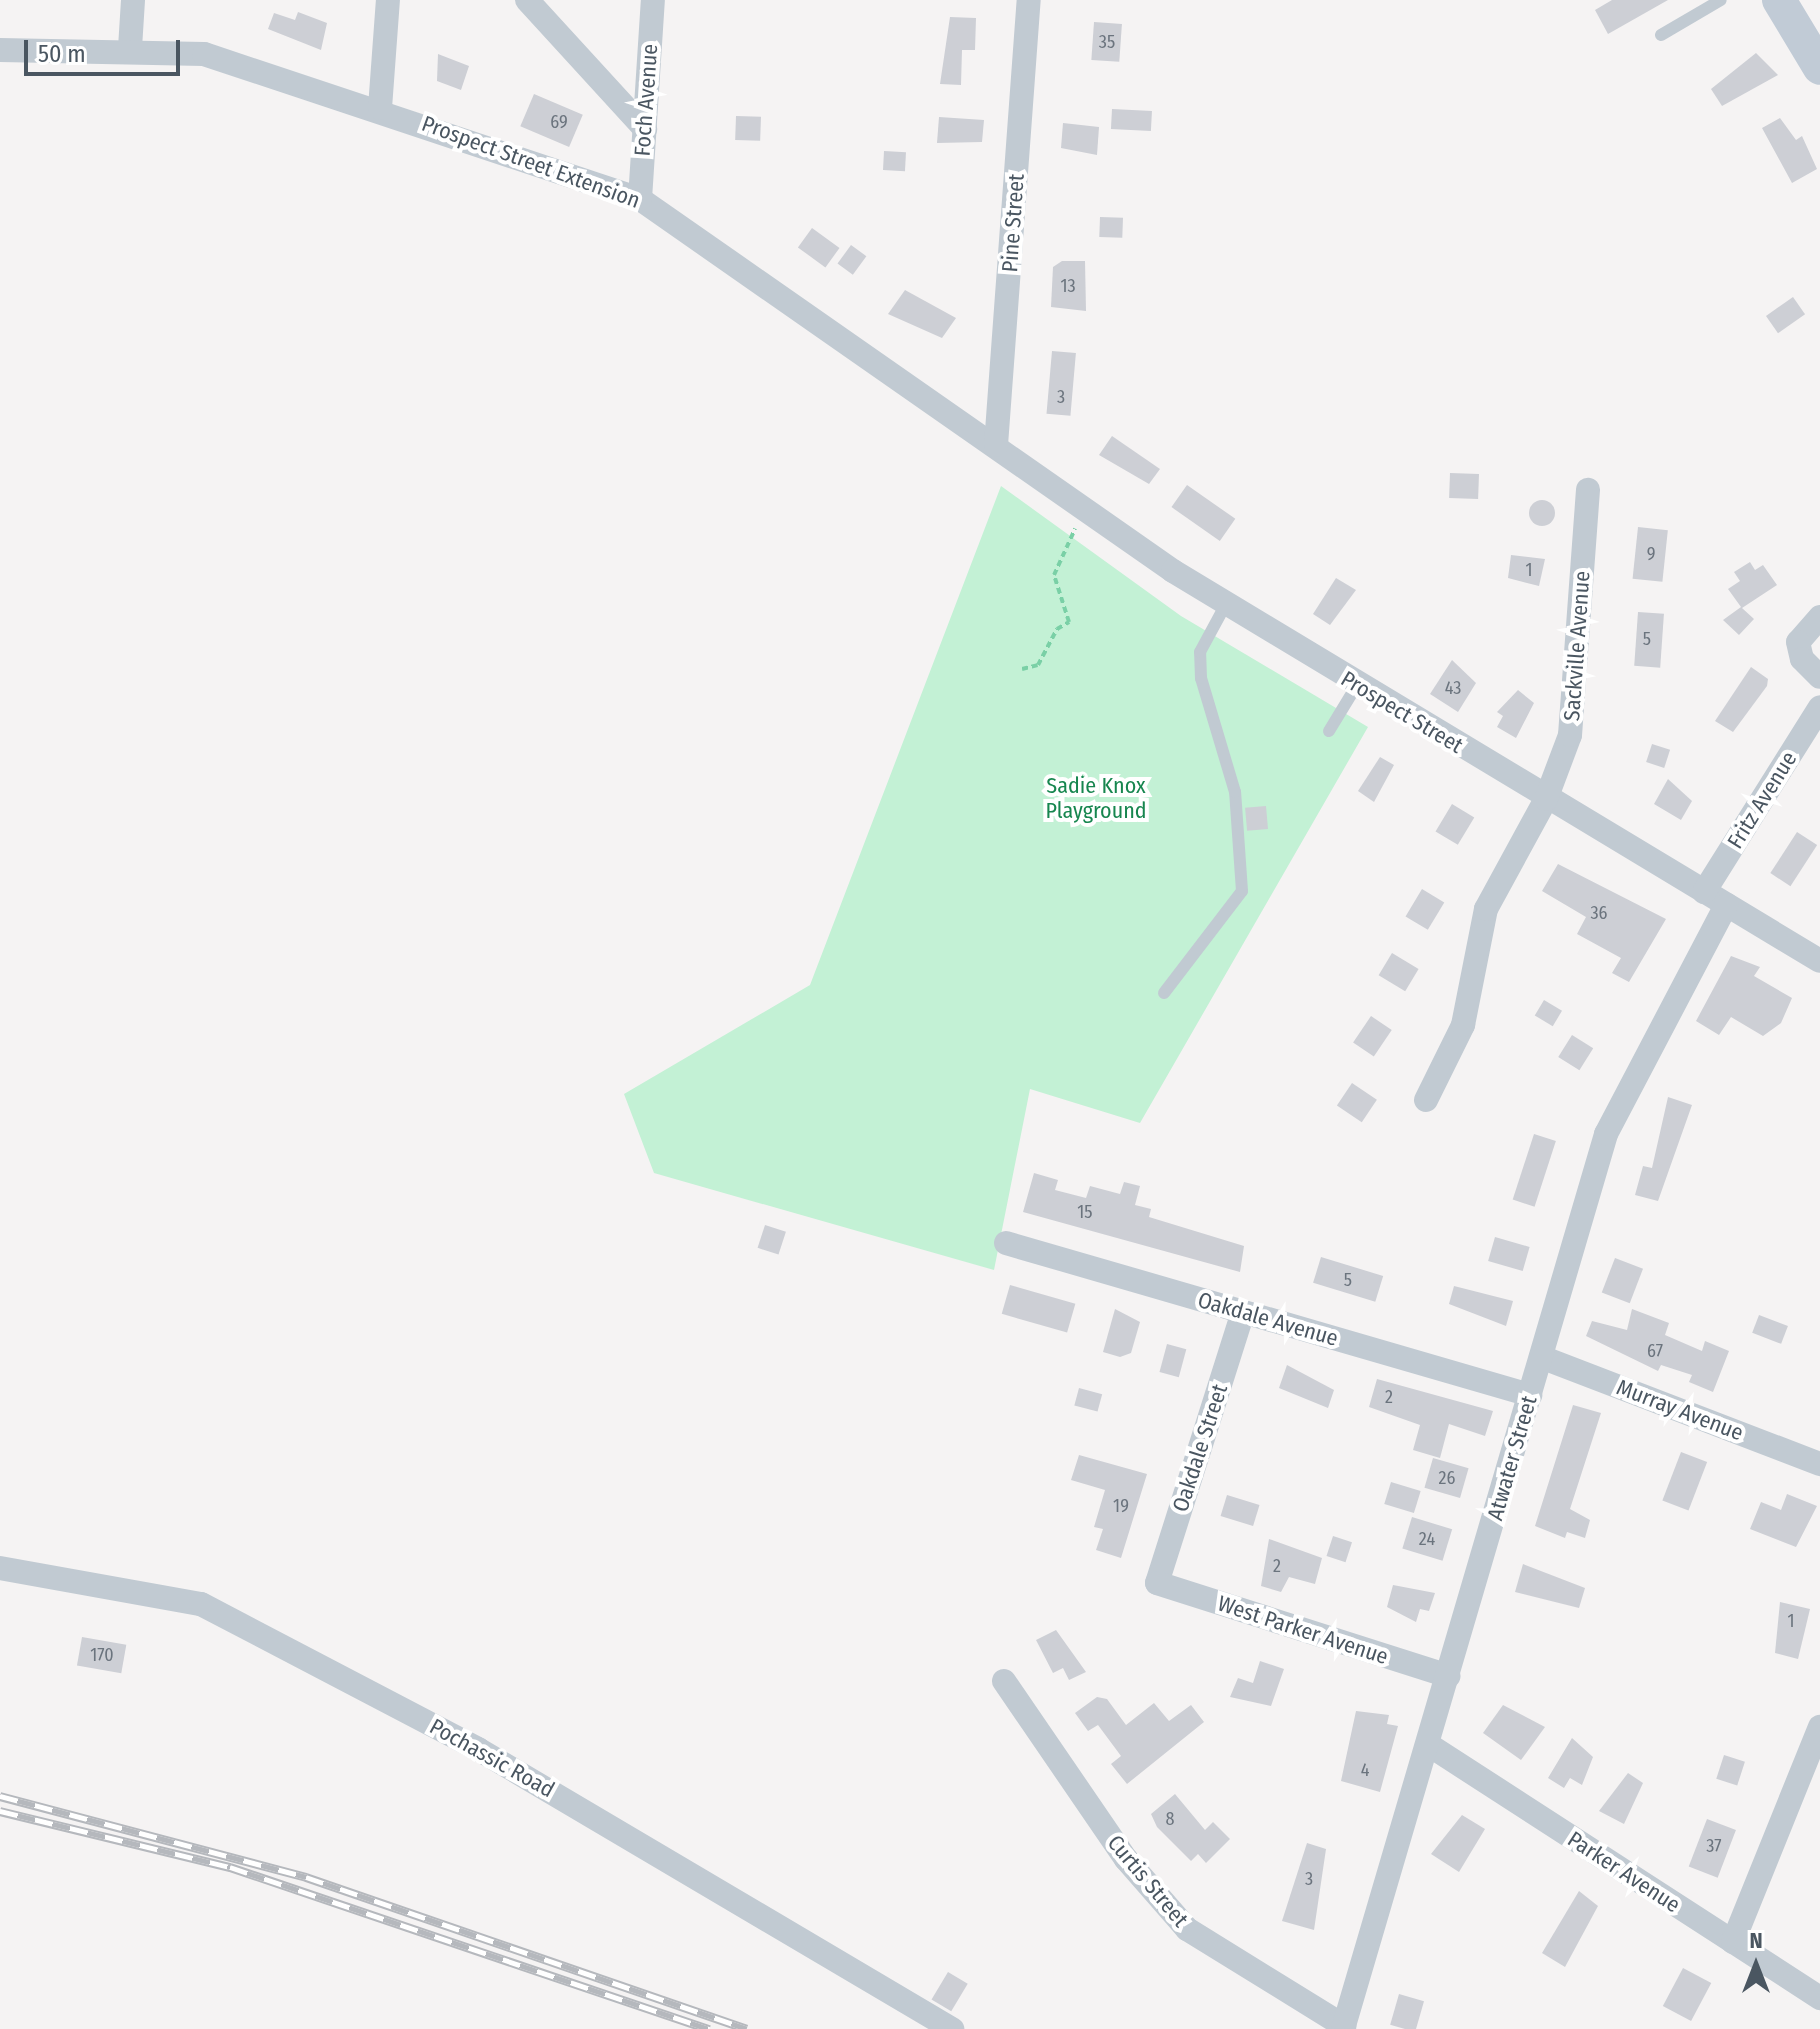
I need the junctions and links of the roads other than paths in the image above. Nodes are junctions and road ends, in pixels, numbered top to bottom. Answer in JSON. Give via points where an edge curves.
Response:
{"nodes":[{"id":1,"x":133,"y":0,"type":"edge"},
{"id":2,"x":388,"y":0,"type":"edge"},
{"id":3,"x":527,"y":0,"type":"edge"},
{"id":4,"x":653,"y":0,"type":"edge"},
{"id":5,"x":1029,"y":0,"type":"edge"},
{"id":6,"x":1721,"y":0,"type":"edge"},
{"id":7,"x":1779,"y":0,"type":"edge"},
{"id":8,"x":1661,"y":35,"type":"dead end"},
{"id":9,"x":130,"y":48,"type":"junction"},
{"id":10,"x":0,"y":50,"type":"edge"},
{"id":11,"x":1820,"y":68,"type":"edge"},
{"id":12,"x":380,"y":108,"type":"junction"},
{"id":13,"x":645,"y":129,"type":"junction"},
{"id":14,"x":640,"y":199,"type":"junction"},
{"id":15,"x":996,"y":445,"type":"junction"},
{"id":16,"x":1588,"y":490,"type":"dead end"},
{"id":17,"x":1226,"y":604,"type":"junction"},
{"id":18,"x":1820,"y":617,"type":"edge"},
{"id":19,"x":1820,"y":677,"type":"edge"},
{"id":20,"x":1357,"y":685,"type":"junction"},
{"id":21,"x":1820,"y":707,"type":"edge"},
{"id":22,"x":1329,"y":731,"type":"dead end"},
{"id":23,"x":1546,"y":799,"type":"junction"},
{"id":24,"x":1704,"y":892,"type":"junction"},
{"id":25,"x":1726,"y":905,"type":"junction"},
{"id":26,"x":1820,"y":961,"type":"edge"},
{"id":27,"x":1164,"y":993,"type":"dead end"},
{"id":28,"x":1426,"y":1100,"type":"dead end"},
{"id":29,"x":1006,"y":1243,"type":"dead end"},
{"id":30,"x":1243,"y":1312,"type":"junction"},
{"id":31,"x":1541,"y":1357,"type":"junction"},
{"id":32,"x":1530,"y":1395,"type":"junction"},
{"id":33,"x":1820,"y":1464,"type":"edge"},
{"id":34,"x":0,"y":1568,"type":"edge"},
{"id":35,"x":1157,"y":1583,"type":"joint"},
{"id":36,"x":1449,"y":1676,"type":"junction"},
{"id":37,"x":1004,"y":1681,"type":"dead end"},
{"id":38,"x":1820,"y":1727,"type":"edge"},
{"id":39,"x":1429,"y":1745,"type":"junction"},
{"id":40,"x":1733,"y":1942,"type":"junction"},
{"id":41,"x":1820,"y":1998,"type":"edge"},
{"id":42,"x":1343,"y":2028,"type":"edge"},
{"id":43,"x":952,"y":2029,"type":"edge"}],
"edges":[{"from":1,"to":9,"type":"street"},
{"from":2,"to":12,"type":"street"},
{"from":3,"to":13,"type":"street"},
{"from":4,"to":13,"type":"street","name":"Foch Avenue"},
{"from":5,"to":15,"type":"street","name":"Pine Street"},
{"from":6,"to":8,"type":"lane"},
{"from":7,"to":11,"type":"main road"},
{"from":9,"to":10,"type":"street","name":"Prospect Street Extension"},
{"from":9,"to":12,"type":"street","name":"Prospect Street Extension","via":[[204,54]]},
{"from":12,"to":14,"type":"street","name":"Prospect Street Extension"},
{"from":13,"to":14,"type":"street","name":"Foch Avenue"},
{"from":14,"to":15,"type":"street","name":"Prospect Street Extension"},
{"from":15,"to":17,"type":"street","name":"Prospect Street"},
{"from":16,"to":23,"type":"street","name":"Sackville Avenue","via":[[1570,735]]},
{"from":17,"to":20,"type":"street","name":"Prospect Street"},
{"from":17,"to":27,"type":"lane","via":[[1200,652],[1201,678],[1235,792],[1242,891]]},
{"from":18,"to":19,"type":"street","via":[[1802,630],[1798,648]]},
{"from":20,"to":22,"type":"lane"},
{"from":20,"to":23,"type":"street","name":"Prospect Street"},
{"from":21,"to":24,"type":"street","name":"Fritz Avenue"},
{"from":23,"to":24,"type":"street","name":"Prospect Street"},
{"from":23,"to":28,"type":"street","name":"Sackville Avenue","via":[[1486,909],[1463,1025]]},
{"from":24,"to":25,"type":"street","name":"Prospect Street"},
{"from":25,"to":26,"type":"street","name":"Prospect Street"},
{"from":25,"to":31,"type":"street","name":"Atwater Street","via":[[1612,1115]]},
{"from":29,"to":30,"type":"street","name":"Oakdale Avenue"},
{"from":30,"to":32,"type":"street","name":"Oakdale Avenue"},
{"from":30,"to":35,"type":"street","name":"Oakdale Street"},
{"from":31,"to":32,"type":"street","name":"Atwater Street"},
{"from":31,"to":33,"type":"street","name":"Murray Avenue"},
{"from":32,"to":36,"type":"street","name":"Atwater Street"},
{"from":34,"to":43,"type":"street","name":"Pochassic Road","via":[[201,1604],[478,1749]]},
{"from":35,"to":36,"type":"street","name":"West Parker Avenue"},
{"from":36,"to":39,"type":"street","name":"Atwater Street"},
{"from":37,"to":42,"type":"street","name":"Curtis Street","via":[[1126,1859],[1187,1929]]},
{"from":38,"to":40,"type":"street"},
{"from":39,"to":40,"type":"street","name":"Parker Avenue"},
{"from":39,"to":42,"type":"street","name":"Atwater Street"},
{"from":40,"to":41,"type":"street","name":"Parker Avenue"}]}
